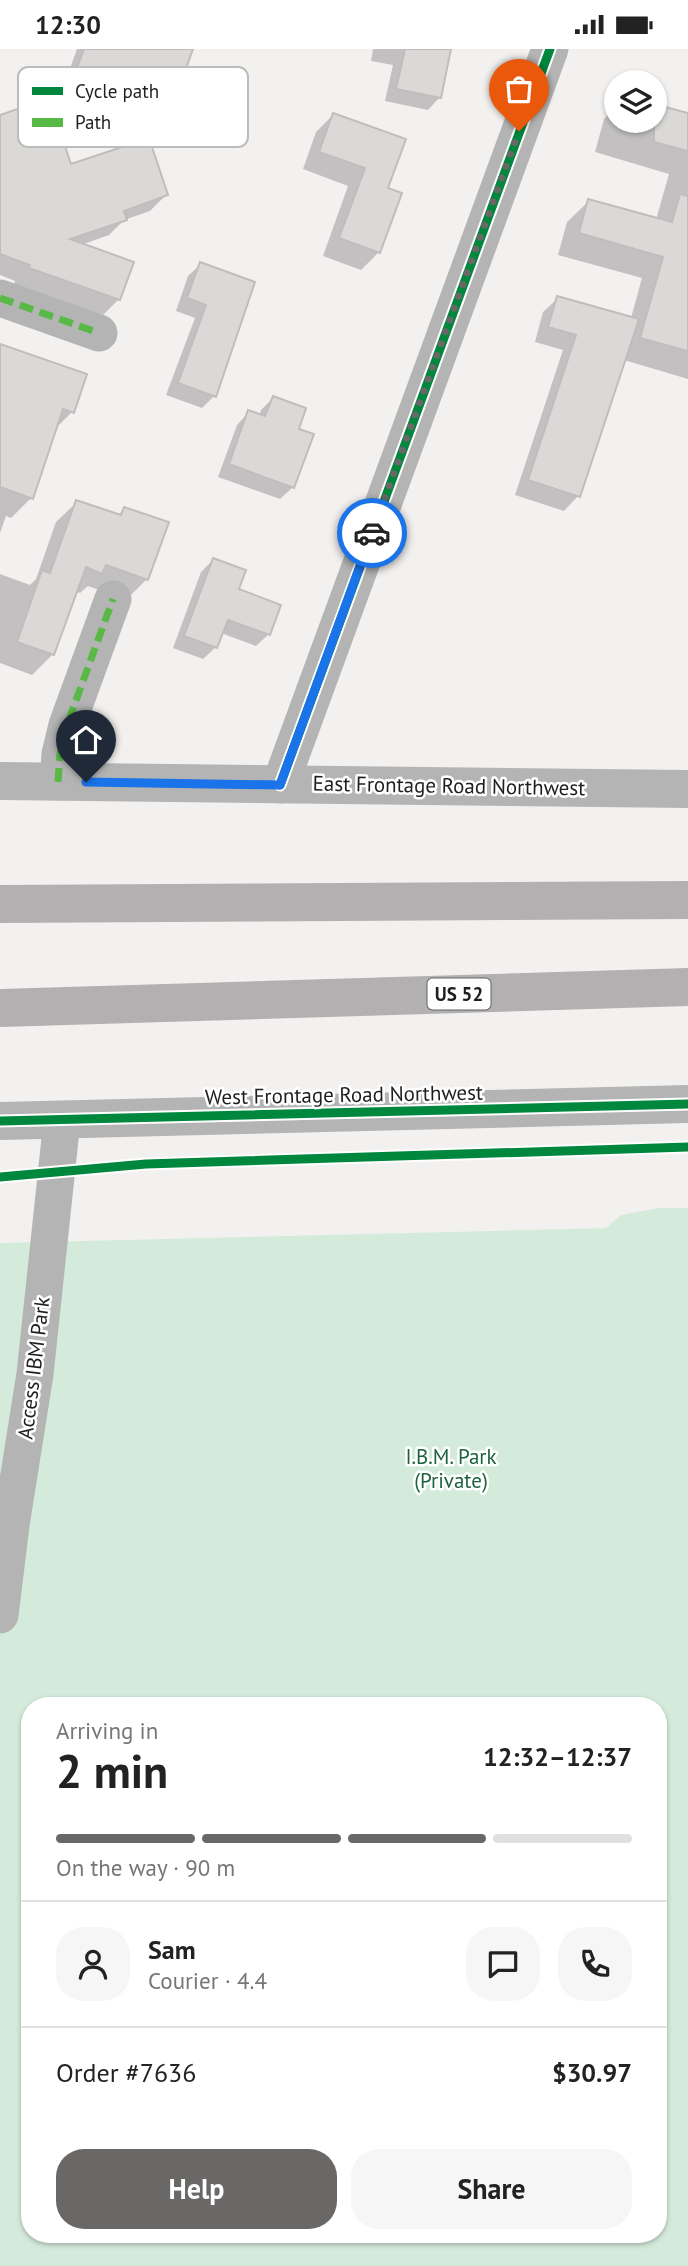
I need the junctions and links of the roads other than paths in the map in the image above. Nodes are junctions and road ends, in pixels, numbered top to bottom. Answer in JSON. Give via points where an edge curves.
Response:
{"nodes":[{"id":1,"x":550,"y":49,"type":"edge"},
{"id":2,"x":0,"y":298,"type":"edge"},
{"id":3,"x":99,"y":333,"type":"dead end"},
{"id":4,"x":113,"y":600,"type":"dead end"},
{"id":5,"x":0,"y":781,"type":"edge"},
{"id":6,"x":58,"y":782,"type":"junction"},
{"id":7,"x":280,"y":785,"type":"junction"},
{"id":8,"x":688,"y":789,"type":"edge"},
{"id":9,"x":0,"y":878,"type":"edge"},
{"id":10,"x":688,"y":900,"type":"edge"},
{"id":11,"x":245,"y":902,"type":"junction"},
{"id":12,"x":0,"y":904,"type":"edge"},
{"id":13,"x":688,"y":987,"type":"edge"},
{"id":14,"x":0,"y":1000,"type":"edge"},
{"id":15,"x":231,"y":1002,"type":"junction"},
{"id":16,"x":0,"y":1008,"type":"edge"},
{"id":17,"x":688,"y":1104,"type":"edge"},
{"id":18,"x":62,"y":1119,"type":"junction"},
{"id":19,"x":0,"y":1121,"type":"edge"},
{"id":20,"x":0,"y":1615,"type":"edge"}],
"edges":[{"from":1,"to":7,"type":"street"},
{"from":2,"to":3,"type":"street"},
{"from":4,"to":6,"type":"street","via":[[67,725]]},
{"from":5,"to":6,"type":"street","name":"East Frontage Road Northwest"},
{"from":6,"to":7,"type":"street","name":"East Frontage Road Northwest"},
{"from":7,"to":8,"type":"street","name":"East Frontage Road Northwest"},
{"from":9,"to":11,"type":"highway"},
{"from":10,"to":11,"type":"highway"},
{"from":11,"to":12,"type":"highway"},
{"from":13,"to":15,"type":"highway","number":"US 52"},
{"from":14,"to":15,"type":"highway","number":"US 52"},
{"from":15,"to":16,"type":"highway"},
{"from":17,"to":18,"type":"street","name":"West Frontage Road Northwest"},
{"from":18,"to":19,"type":"street","name":"West Frontage Road Northwest"},
{"from":18,"to":20,"type":"street","name":"Access IBM Park","via":[[35,1374]]}]}
